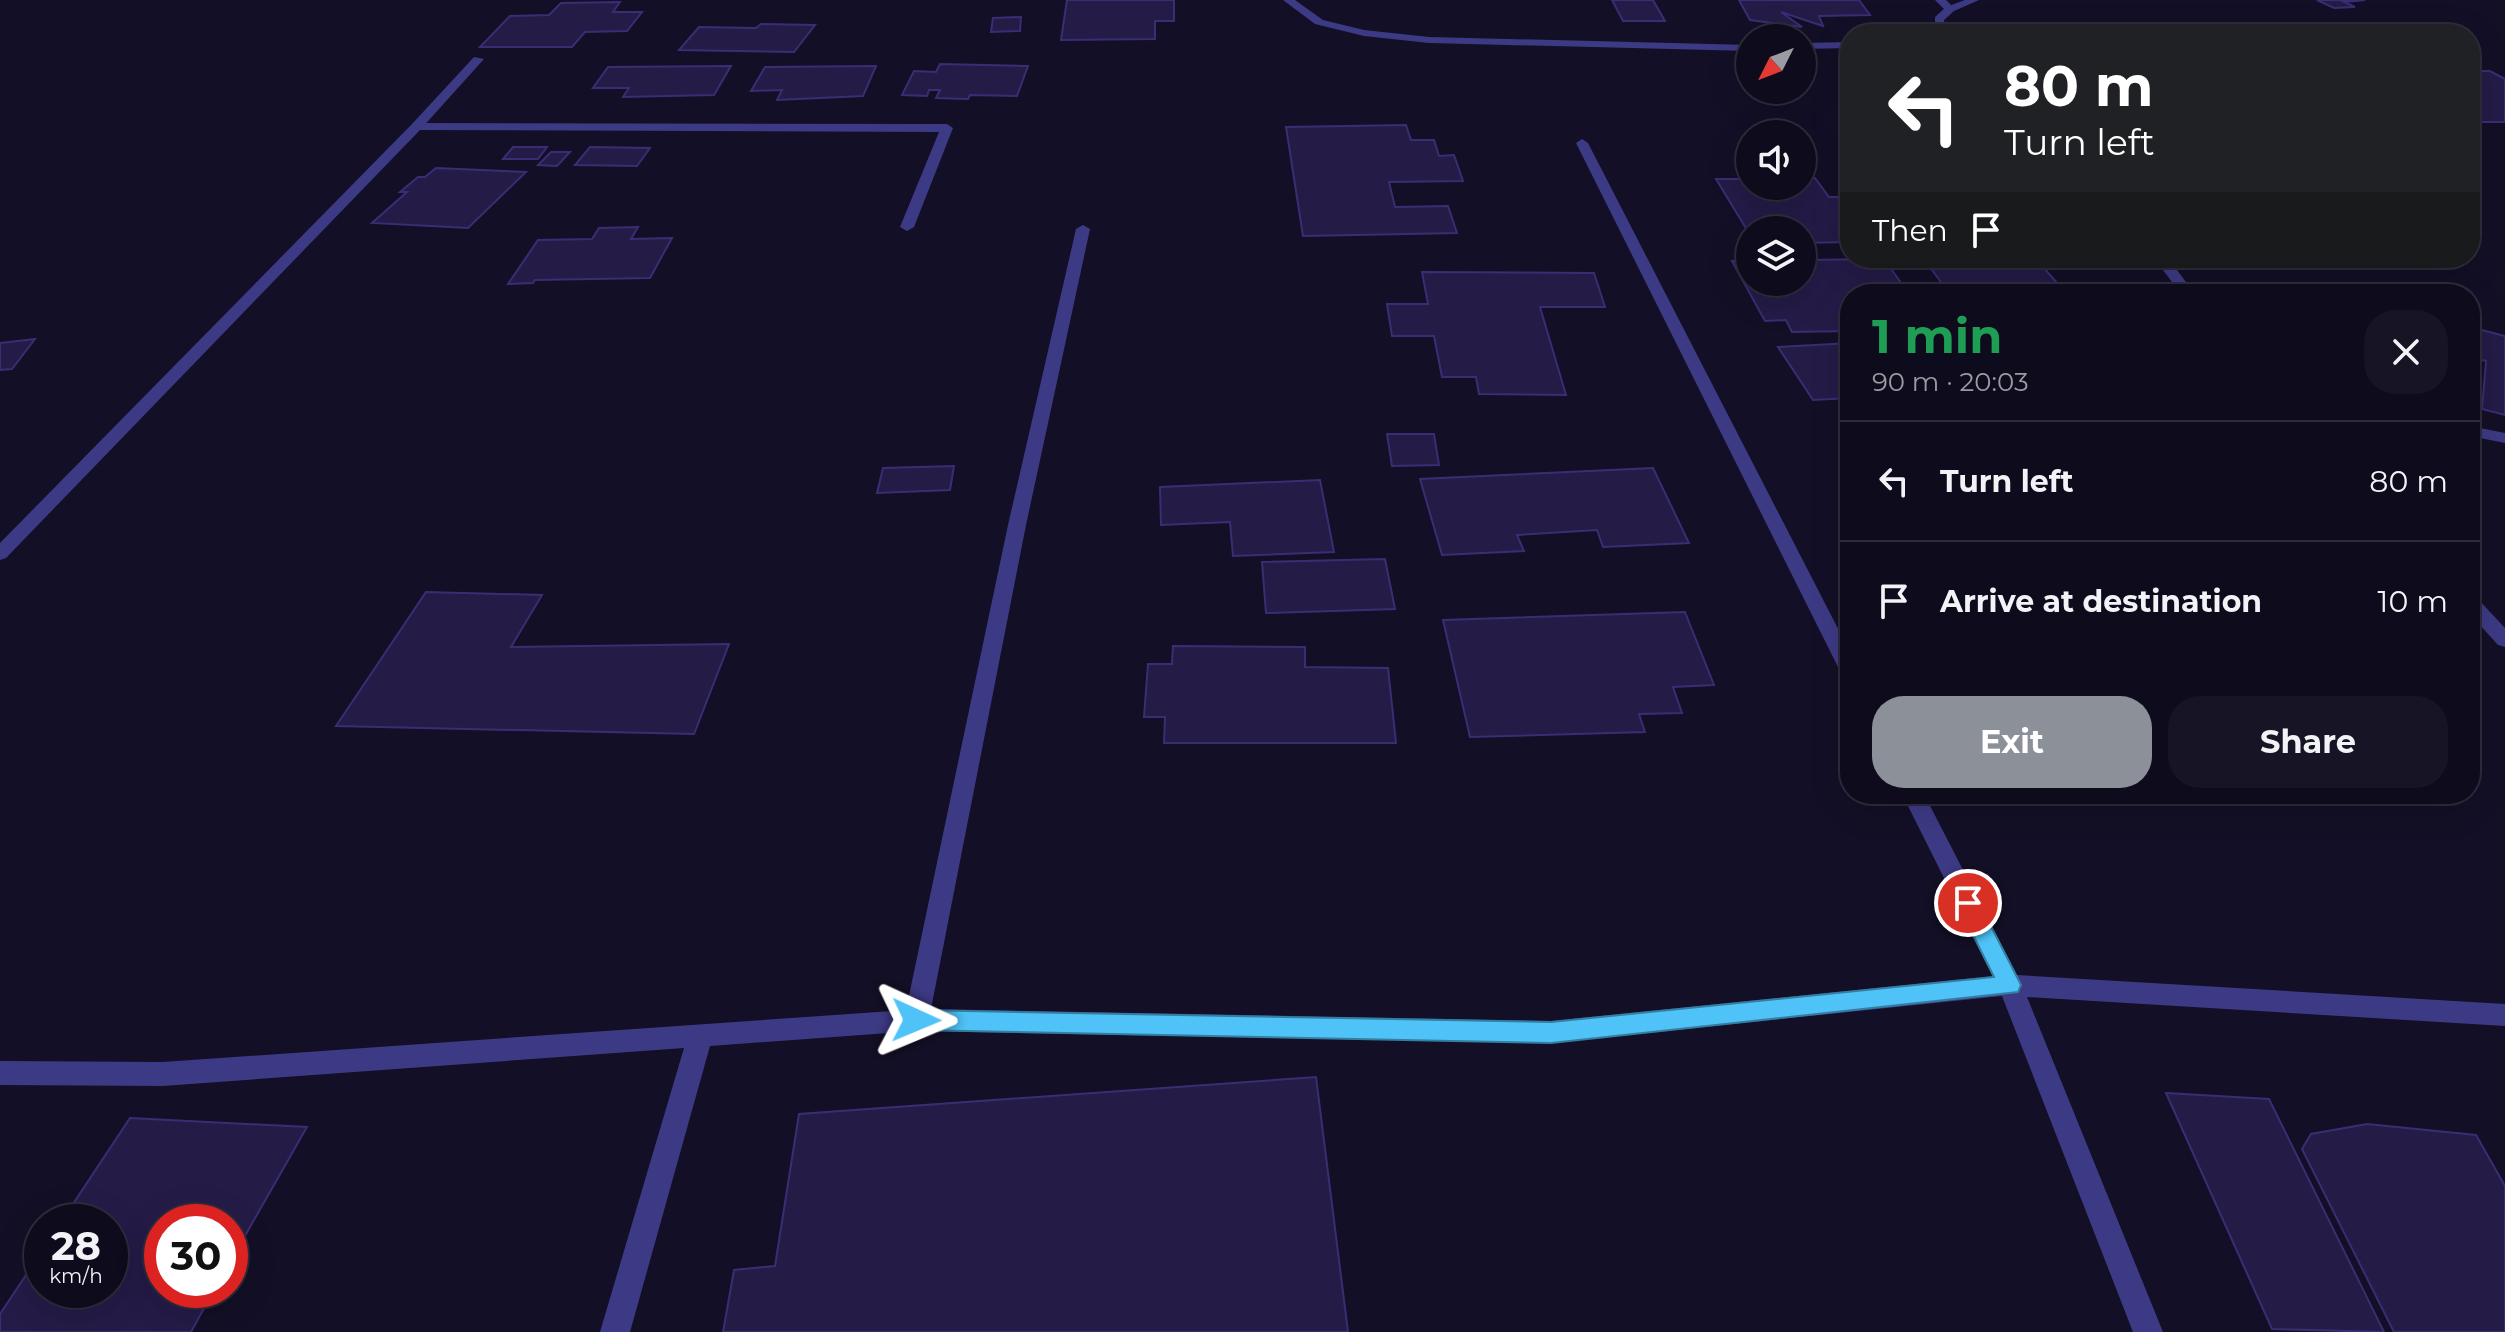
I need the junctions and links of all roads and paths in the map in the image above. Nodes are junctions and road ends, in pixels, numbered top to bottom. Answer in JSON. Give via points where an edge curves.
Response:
{"nodes":[{"id":1,"x":1288,"y":0,"type":"edge"},
{"id":2,"x":1940,"y":0,"type":"edge"},
{"id":3,"x":1974,"y":0,"type":"edge"},
{"id":4,"x":1950,"y":9,"type":"junction"},
{"id":5,"x":1939,"y":24,"type":"edge"},
{"id":6,"x":1840,"y":45,"type":"edge"},
{"id":7,"x":1816,"y":46,"type":"edge"},
{"id":8,"x":1736,"y":48,"type":"edge"},
{"id":9,"x":478,"y":59,"type":"dead end"},
{"id":10,"x":416,"y":127,"type":"junction"},
{"id":11,"x":1582,"y":143,"type":"dead end"},
{"id":12,"x":907,"y":227,"type":"dead end"},
{"id":13,"x":1083,"y":229,"type":"dead end"},
{"id":14,"x":2480,"y":433,"type":"edge"},
{"id":15,"x":2505,"y":438,"type":"edge"},
{"id":16,"x":0,"y":554,"type":"edge"},
{"id":17,"x":2480,"y":613,"type":"edge"},
{"id":18,"x":2505,"y":640,"type":"edge"},
{"id":19,"x":1840,"y":651,"type":"edge"},
{"id":20,"x":1918,"y":804,"type":"edge"},
{"id":21,"x":2010,"y":985,"type":"junction"},
{"id":22,"x":2505,"y":1015,"type":"edge"},
{"id":23,"x":916,"y":1020,"type":"junction"},
{"id":24,"x":700,"y":1035,"type":"junction"},
{"id":25,"x":0,"y":1073,"type":"edge"},
{"id":26,"x":615,"y":1332,"type":"edge"},
{"id":27,"x":2148,"y":1332,"type":"edge"}],
"edges":[{"from":1,"to":8,"type":"street","via":[[1319,22],[1377,35]]},
{"from":2,"to":4,"type":"street"},
{"from":3,"to":4,"type":"street"},
{"from":4,"to":5,"type":"street"},
{"from":6,"to":7,"type":"street"},
{"from":9,"to":10,"type":"street"},
{"from":10,"to":12,"type":"street","via":[[947,128]]},
{"from":10,"to":16,"type":"street"},
{"from":11,"to":19,"type":"street"},
{"from":13,"to":23,"type":"street"},
{"from":14,"to":15,"type":"street"},
{"from":17,"to":18,"type":"street"},
{"from":20,"to":21,"type":"street"},
{"from":21,"to":22,"type":"street"},
{"from":21,"to":23,"type":"street","via":[[1551,1032]]},
{"from":21,"to":27,"type":"street"},
{"from":23,"to":24,"type":"street"},
{"from":24,"to":25,"type":"street","via":[[163,1074]]},
{"from":24,"to":26,"type":"street"}]}
